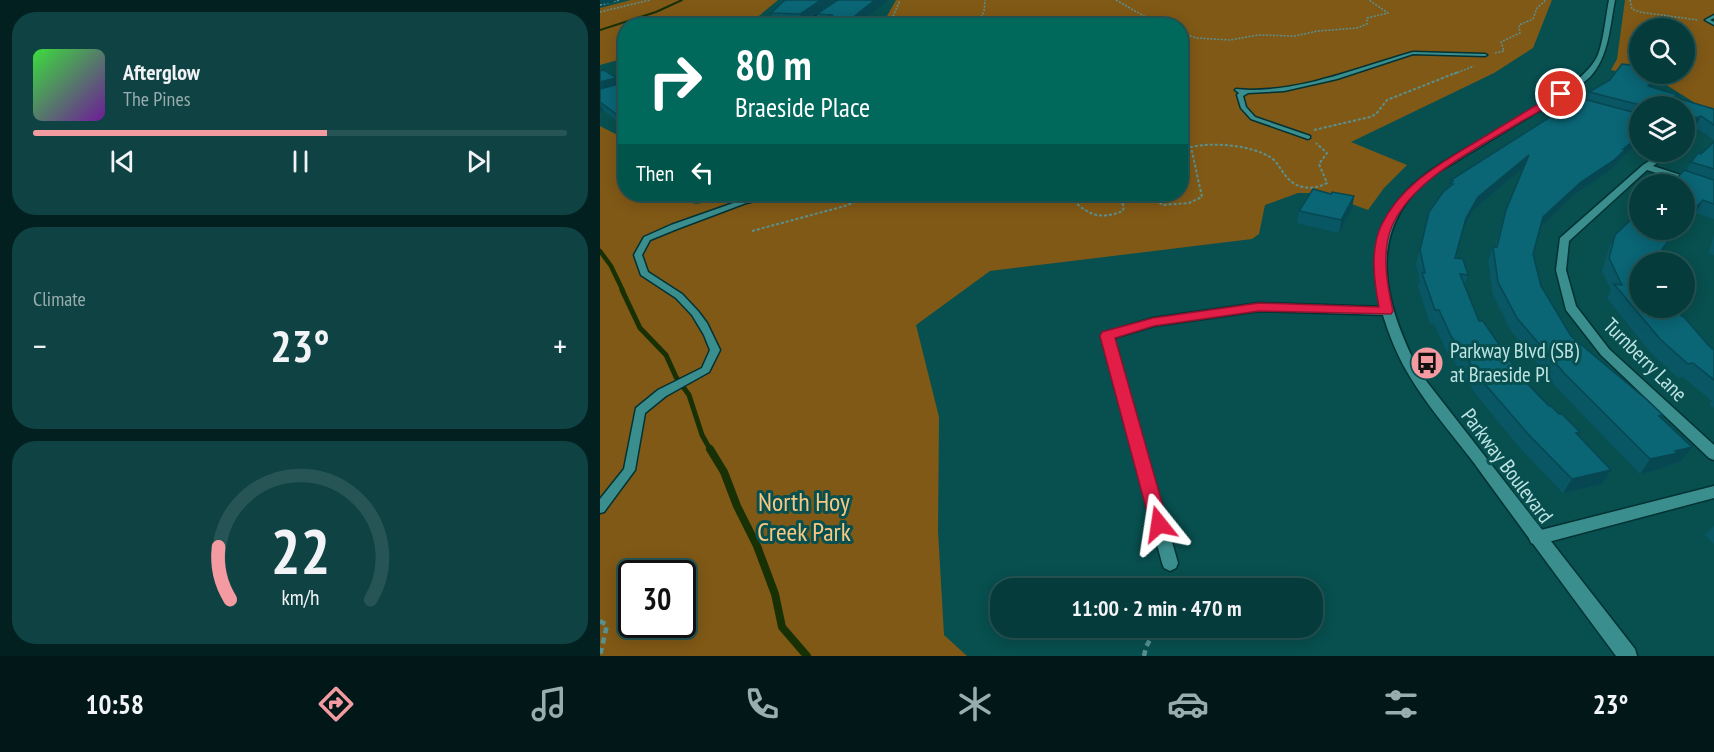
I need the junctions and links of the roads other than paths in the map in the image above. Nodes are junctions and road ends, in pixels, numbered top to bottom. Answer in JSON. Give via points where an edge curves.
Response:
{"nodes":[{"id":1,"x":843,"y":0,"type":"edge"},
{"id":2,"x":1612,"y":0,"type":"edge"},
{"id":3,"x":1714,"y":16,"type":"edge"},
{"id":4,"x":818,"y":18,"type":"edge"},
{"id":5,"x":1712,"y":23,"type":"edge"},
{"id":6,"x":1485,"y":54,"type":"road end"},
{"id":7,"x":1555,"y":98,"type":"junction"},
{"id":8,"x":1591,"y":108,"type":"edge"},
{"id":9,"x":1308,"y":137,"type":"road end"},
{"id":10,"x":1654,"y":162,"type":"edge"},
{"id":11,"x":1647,"y":167,"type":"junction"},
{"id":12,"x":1714,"y":189,"type":"edge"},
{"id":13,"x":744,"y":201,"type":"edge"},
{"id":14,"x":1386,"y":311,"type":"junction"},
{"id":15,"x":1714,"y":454,"type":"edge"},
{"id":16,"x":1714,"y":492,"type":"edge"},
{"id":17,"x":600,"y":508,"type":"edge"},
{"id":18,"x":1537,"y":538,"type":"junction"},
{"id":19,"x":1170,"y":563,"type":"dead end"},
{"id":20,"x":1628,"y":656,"type":"edge"}],
"edges":[{"from":1,"to":4,"type":"street"},
{"from":2,"to":7,"type":"street","name":"Parkway Boulevard","via":[[1598,61],[1580,81]]},
{"from":3,"to":5,"type":"lane","via":[[1707,20]]},
{"from":6,"to":9,"type":"lane","via":[[1413,53],[1337,77],[1284,89],[1242,93],[1240,101],[1253,118]]},
{"from":7,"to":8,"type":"street"},
{"from":7,"to":14,"type":"street","name":"Parkway Boulevard","via":[[1430,174],[1402,200],[1386,227],[1380,254]]},
{"from":10,"to":11,"type":"street","name":"Turnberry Lane"},
{"from":11,"to":12,"type":"street"},
{"from":11,"to":15,"type":"street","name":"Turnberry Lane","via":[[1564,240],[1560,270],[1570,307],[1605,352]]},
{"from":13,"to":17,"type":"lane","via":[[647,239],[638,255],[644,273],[679,294],[705,326],[715,351],[706,370],[666,391],[640,411],[629,470]]},
{"from":14,"to":18,"type":"street","name":"Parkway Boulevard","via":[[1415,375]]},
{"from":14,"to":19,"type":"street","via":[[1259,307],[1153,322],[1107,336]]},
{"from":16,"to":18,"type":"street"},
{"from":18,"to":20,"type":"street","name":"Parkway Boulevard"}]}
